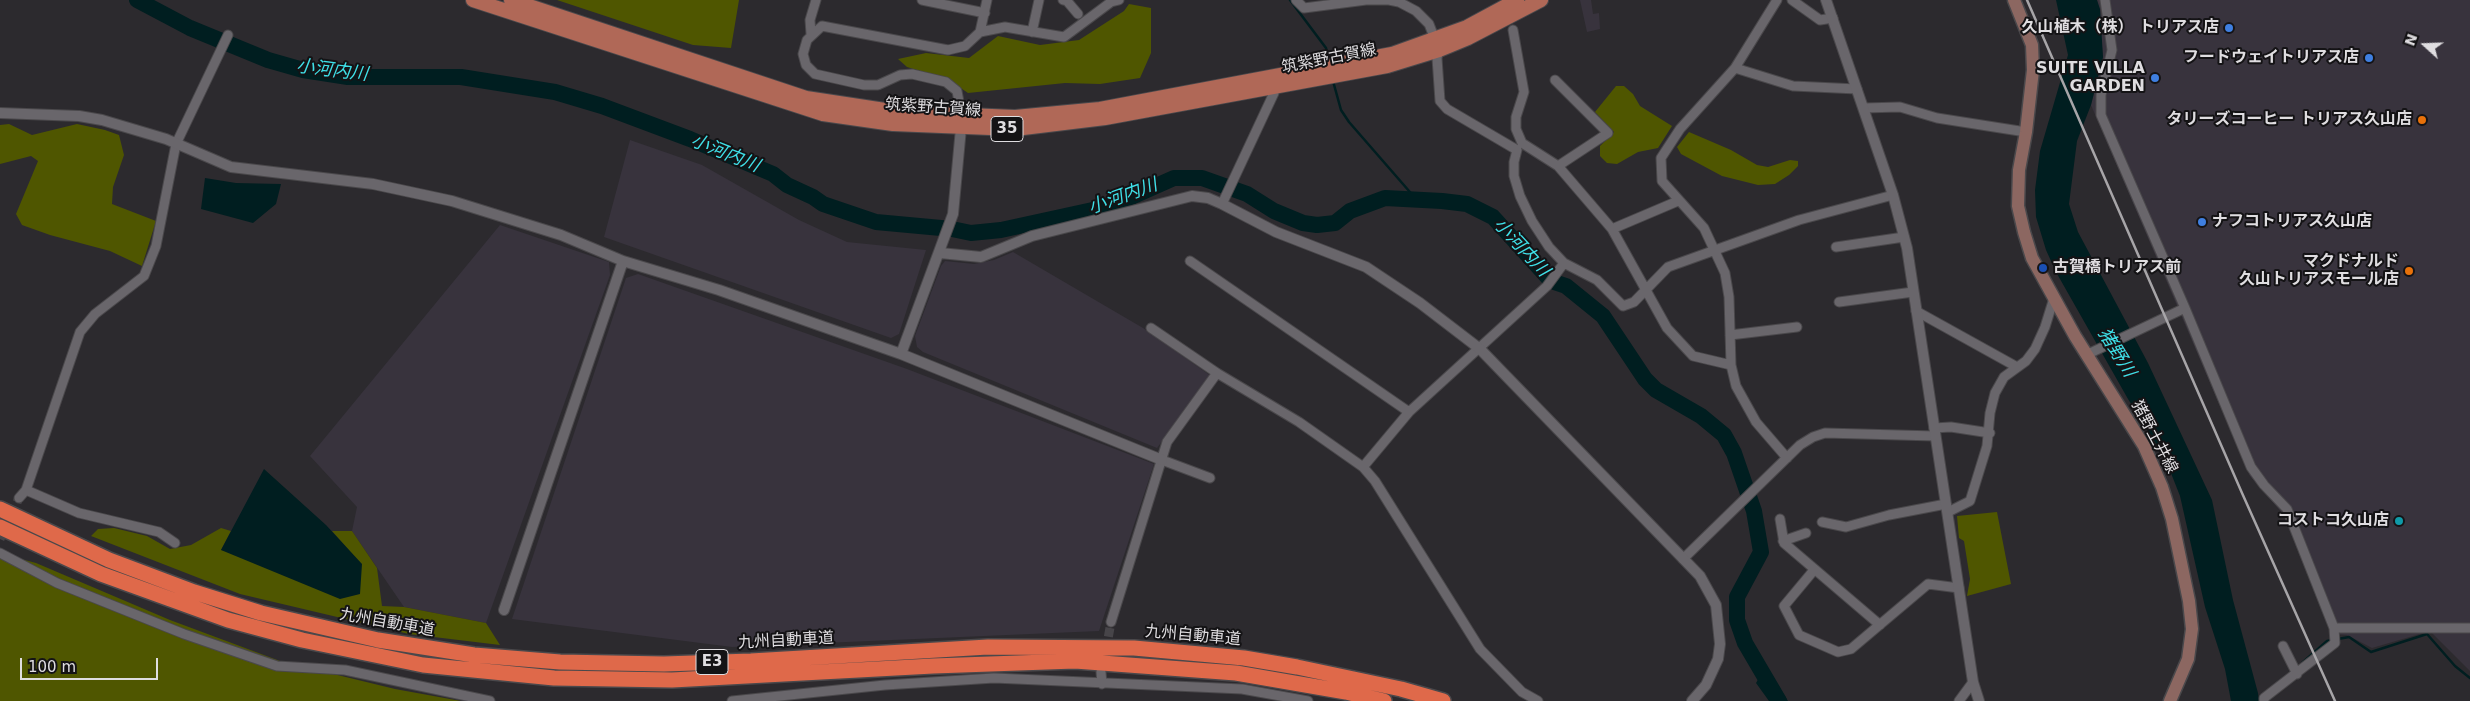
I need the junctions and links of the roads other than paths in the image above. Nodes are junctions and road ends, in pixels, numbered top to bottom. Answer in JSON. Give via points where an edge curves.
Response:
{"nodes":[{"id":1,"x":473,"y":0,"type":"edge"},
{"id":2,"x":511,"y":0,"type":"edge"},
{"id":3,"x":816,"y":0,"type":"edge"},
{"id":4,"x":922,"y":0,"type":"edge"},
{"id":5,"x":987,"y":0,"type":"edge"},
{"id":6,"x":1038,"y":0,"type":"edge"},
{"id":7,"x":1063,"y":0,"type":"edge"},
{"id":8,"x":1119,"y":0,"type":"edge"},
{"id":9,"x":1296,"y":0,"type":"edge"},
{"id":10,"x":1364,"y":0,"type":"edge"},
{"id":11,"x":1517,"y":0,"type":"edge"},
{"id":12,"x":1541,"y":0,"type":"edge"},
{"id":13,"x":1777,"y":0,"type":"edge"},
{"id":14,"x":1792,"y":0,"type":"edge"},
{"id":15,"x":1826,"y":0,"type":"edge"},
{"id":16,"x":2014,"y":0,"type":"edge"},
{"id":17,"x":2105,"y":0,"type":"edge"},
{"id":18,"x":936,"y":1,"type":"edge"},
{"id":19,"x":985,"y":13,"type":"junction"},
{"id":20,"x":1078,"y":14,"type":"dead end"},
{"id":21,"x":1833,"y":18,"type":"junction"},
{"id":22,"x":1513,"y":30,"type":"dead end"},
{"id":23,"x":980,"y":32,"type":"junction"},
{"id":24,"x":1032,"y":32,"type":"junction"},
{"id":25,"x":811,"y":34,"type":"junction"},
{"id":26,"x":228,"y":35,"type":"dead end"},
{"id":27,"x":1438,"y":45,"type":"junction"},
{"id":28,"x":1735,"y":68,"type":"junction"},
{"id":29,"x":1555,"y":80,"type":"dead end"},
{"id":30,"x":1274,"y":87,"type":"junction"},
{"id":31,"x":1857,"y":89,"type":"junction"},
{"id":32,"x":1864,"y":108,"type":"junction"},
{"id":33,"x":0,"y":113,"type":"edge"},
{"id":34,"x":962,"y":122,"type":"junction"},
{"id":35,"x":2026,"y":132,"type":"junction"},
{"id":36,"x":176,"y":144,"type":"junction"},
{"id":37,"x":1519,"y":146,"type":"junction"},
{"id":38,"x":1558,"y":166,"type":"junction"},
{"id":39,"x":1893,"y":194,"type":"junction"},
{"id":40,"x":1223,"y":200,"type":"junction"},
{"id":41,"x":1678,"y":201,"type":"junction"},
{"id":42,"x":1612,"y":229,"type":"junction"},
{"id":43,"x":1904,"y":237,"type":"junction"},
{"id":44,"x":1836,"y":247,"type":"dead end"},
{"id":45,"x":941,"y":249,"type":"junction"},
{"id":46,"x":1716,"y":252,"type":"junction"},
{"id":47,"x":623,"y":261,"type":"junction"},
{"id":48,"x":1190,"y":261,"type":"dead end"},
{"id":49,"x":1563,"y":264,"type":"junction"},
{"id":50,"x":1645,"y":290,"type":"junction"},
{"id":51,"x":1913,"y":292,"type":"junction"},
{"id":52,"x":2054,"y":298,"type":"junction"},
{"id":53,"x":1839,"y":302,"type":"dead end"},
{"id":54,"x":2185,"y":308,"type":"junction"},
{"id":55,"x":1916,"y":311,"type":"junction"},
{"id":56,"x":1797,"y":327,"type":"dead end"},
{"id":57,"x":1151,"y":328,"type":"dead end"},
{"id":58,"x":1730,"y":335,"type":"junction"},
{"id":59,"x":1480,"y":349,"type":"junction"},
{"id":60,"x":2092,"y":352,"type":"junction"},
{"id":61,"x":901,"y":354,"type":"junction"},
{"id":62,"x":1731,"y":365,"type":"junction"},
{"id":63,"x":2017,"y":367,"type":"junction"},
{"id":64,"x":1218,"y":373,"type":"junction"},
{"id":65,"x":1409,"y":412,"type":"junction"},
{"id":66,"x":1934,"y":432,"type":"junction"},
{"id":67,"x":1990,"y":433,"type":"junction"},
{"id":68,"x":1787,"y":458,"type":"junction"},
{"id":69,"x":1162,"y":460,"type":"junction"},
{"id":70,"x":1363,"y":467,"type":"junction"},
{"id":71,"x":1210,"y":478,"type":"dead end"},
{"id":72,"x":26,"y":490,"type":"junction"},
{"id":73,"x":19,"y":498,"type":"tunnel mouth"},
{"id":74,"x":1947,"y":508,"type":"junction"},
{"id":75,"x":0,"y":509,"type":"edge"},
{"id":76,"x":1780,"y":519,"type":"dead end"},
{"id":77,"x":1822,"y":522,"type":"dead end"},
{"id":78,"x":0,"y":526,"type":"edge"},
{"id":79,"x":1806,"y":533,"type":"dead end"},
{"id":80,"x":1783,"y":541,"type":"junction"},
{"id":81,"x":175,"y":543,"type":"dead end"},
{"id":82,"x":0,"y":553,"type":"edge"},
{"id":83,"x":1683,"y":559,"type":"junction"},
{"id":84,"x":1814,"y":570,"type":"junction"},
{"id":85,"x":1959,"y":588,"type":"junction"},
{"id":86,"x":504,"y":610,"type":"dead end"},
{"id":87,"x":1111,"y":622,"type":"tunnel mouth"},
{"id":88,"x":1880,"y":625,"type":"junction"},
{"id":89,"x":2334,"y":628,"type":"junction"},
{"id":90,"x":2470,"y":628,"type":"edge"},
{"id":91,"x":2283,"y":646,"type":"dead end"},
{"id":92,"x":1101,"y":672,"type":"dead end"},
{"id":93,"x":2296,"y":674,"type":"junction"},
{"id":94,"x":1973,"y":682,"type":"junction"},
{"id":95,"x":1102,"y":684,"type":"junction"},
{"id":96,"x":1695,"y":700,"type":"edge"},
{"id":97,"x":490,"y":701,"type":"edge"},
{"id":98,"x":732,"y":701,"type":"edge"},
{"id":99,"x":1308,"y":701,"type":"edge"},
{"id":100,"x":1384,"y":701,"type":"edge"},
{"id":101,"x":1443,"y":701,"type":"edge"},
{"id":102,"x":1538,"y":701,"type":"edge"},
{"id":103,"x":1959,"y":701,"type":"edge"},
{"id":104,"x":1979,"y":701,"type":"edge"},
{"id":105,"x":2170,"y":701,"type":"edge"},
{"id":106,"x":2264,"y":701,"type":"edge"}],
"edges":[{"from":1,"to":34,"type":"main road","name":"筑紫野古賀線","number":"35","via":[[822,114],[893,124]]},
{"from":2,"to":34,"type":"main road","name":"筑紫野古賀線","number":"35","via":[[806,98]]},
{"from":3,"to":25,"type":"street","via":[[810,20]]},
{"from":4,"to":18,"type":"street"},
{"from":5,"to":19,"type":"street"},
{"from":6,"to":24,"type":"street"},
{"from":7,"to":20,"type":"street"},
{"from":8,"to":24,"type":"street","via":[[1111,2],[1064,37]]},
{"from":9,"to":10,"type":"street","via":[[1304,8]]},
{"from":10,"to":27,"type":"street","via":[[1405,4],[1429,24]]},
{"from":11,"to":27,"type":"main road","name":"筑紫野古賀線","number":"35"},
{"from":12,"to":27,"type":"main road","name":"筑紫野古賀線","number":"35","via":[[1468,38]]},
{"from":13,"to":28,"type":"street"},
{"from":14,"to":21,"type":"street","via":[[1820,20]]},
{"from":15,"to":21,"type":"street"},
{"from":16,"to":35,"type":"main road","name":"猪野土井線","via":[[2032,45],[2033,70]]},
{"from":17,"to":54,"type":"street","via":[[2112,50],[2101,95],[2101,115]]},
{"from":18,"to":19,"type":"street"},
{"from":19,"to":23,"type":"street"},
{"from":21,"to":31,"type":"street"},
{"from":22,"to":37,"type":"street","via":[[1524,92],[1516,117]]},
{"from":23,"to":24,"type":"street","via":[[1005,27]]},
{"from":23,"to":25,"type":"street","via":[[965,46],[948,50],[833,27],[822,26]]},
{"from":25,"to":34,"type":"street","via":[[803,54],[806,65],[815,74],[864,85],[878,85],[900,75],[912,74],[939,79],[957,91]]},
{"from":26,"to":36,"type":"street"},
{"from":27,"to":30,"type":"main road","name":"筑紫野古賀線","number":"35","via":[[1371,70]]},
{"from":27,"to":34,"type":"main road","name":"筑紫野古賀線","number":"35","via":[[1100,109]]},
{"from":27,"to":37,"type":"street","via":[[1440,101],[1447,109]]},
{"from":28,"to":31,"type":"street","via":[[1793,86]]},
{"from":28,"to":41,"type":"street","via":[[1680,129],[1661,158],[1662,181]]},
{"from":29,"to":38,"type":"street","via":[[1608,133]]},
{"from":30,"to":34,"type":"main road","name":"筑紫野古賀線","number":"35","via":[[1069,124],[1015,129]]},
{"from":30,"to":40,"type":"street"},
{"from":31,"to":32,"type":"street"},
{"from":32,"to":35,"type":"street","via":[[1900,107],[1937,118]]},
{"from":32,"to":39,"type":"street"},
{"from":33,"to":36,"type":"street","via":[[102,120]]},
{"from":34,"to":45,"type":"street","via":[[952,214]]},
{"from":35,"to":52,"type":"main road","name":"猪野土井線","via":[[2019,170],[2018,206],[2032,258]]},
{"from":36,"to":47,"type":"street","via":[[231,167],[372,184],[452,201],[561,235]]},
{"from":36,"to":72,"type":"street","via":[[156,246],[144,276],[95,314],[80,332]]},
{"from":37,"to":38,"type":"street"},
{"from":37,"to":49,"type":"street","via":[[1514,176],[1520,196],[1532,221]]},
{"from":38,"to":42,"type":"street"},
{"from":39,"to":43,"type":"street"},
{"from":39,"to":46,"type":"street","via":[[1799,220]]},
{"from":40,"to":45,"type":"street","via":[[1192,196],[1032,236],[981,257]]},
{"from":40,"to":59,"type":"street","via":[[1276,232],[1366,267]]},
{"from":41,"to":42,"type":"street"},
{"from":41,"to":46,"type":"street","via":[[1704,228]]},
{"from":42,"to":50,"type":"street"},
{"from":43,"to":44,"type":"street"},
{"from":43,"to":51,"type":"street"},
{"from":45,"to":61,"type":"street"},
{"from":46,"to":50,"type":"street","via":[[1668,267]]},
{"from":46,"to":58,"type":"street","via":[[1725,273]]},
{"from":47,"to":61,"type":"street","via":[[719,290]]},
{"from":47,"to":86,"type":"street"},
{"from":48,"to":65,"type":"street"},
{"from":49,"to":50,"type":"street","via":[[1597,280],[1623,306],[1634,302]]},
{"from":49,"to":59,"type":"street","via":[[1547,286]]},
{"from":50,"to":62,"type":"street","via":[[1667,328],[1693,356]]},
{"from":51,"to":53,"type":"street"},
{"from":51,"to":55,"type":"street"},
{"from":52,"to":60,"type":"main road","name":"猪野土井線"},
{"from":52,"to":63,"type":"street","via":[[2046,327],[2035,349]]},
{"from":54,"to":60,"type":"street"},
{"from":54,"to":89,"type":"street","via":[[2251,467],[2287,509]]},
{"from":55,"to":63,"type":"street"},
{"from":55,"to":66,"type":"street"},
{"from":56,"to":58,"type":"street"},
{"from":57,"to":64,"type":"street"},
{"from":58,"to":62,"type":"street"},
{"from":59,"to":65,"type":"street"},
{"from":59,"to":83,"type":"street"},
{"from":60,"to":105,"type":"main road","name":"猪野土井線","via":[[2144,446],[2172,519],[2190,601],[2192,629],[2188,659]]},
{"from":61,"to":69,"type":"street"},
{"from":62,"to":68,"type":"street","via":[[1736,386],[1756,422]]},
{"from":63,"to":67,"type":"street","via":[[2004,377],[1995,393]]},
{"from":64,"to":69,"type":"street","via":[[1167,442]]},
{"from":64,"to":70,"type":"street","via":[[1299,422]]},
{"from":65,"to":70,"type":"street"},
{"from":66,"to":67,"type":"street","via":[[1951,427]]},
{"from":66,"to":68,"type":"street","via":[[1825,433],[1800,445]]},
{"from":66,"to":74,"type":"street"},
{"from":67,"to":74,"type":"street","via":[[1970,501]]},
{"from":68,"to":83,"type":"street"},
{"from":69,"to":71,"type":"street"},
{"from":69,"to":87,"type":"street"},
{"from":70,"to":102,"type":"street","via":[[1375,481],[1480,649],[1522,692]]},
{"from":72,"to":73,"type":"street"},
{"from":72,"to":81,"type":"street","via":[[79,513],[159,532]]},
{"from":74,"to":77,"type":"street","via":[[1889,515],[1846,527]]},
{"from":74,"to":85,"type":"street"},
{"from":75,"to":101,"type":"highway","name":"九州自動車道","number":"E3","via":[[109,560],[261,613],[368,638],[474,656],[664,664],[988,647],[1134,648],[1216,655],[1297,667]]},
{"from":76,"to":80,"type":"street"},
{"from":78,"to":100,"type":"highway","name":"九州自動車道","number":"E3","via":[[101,574],[228,620],[302,640],[433,666],[554,678],[672,680],[1075,661],[1236,673]]},
{"from":79,"to":80,"type":"street"},
{"from":80,"to":84,"type":"street"},
{"from":82,"to":97,"type":"street","via":[[57,583],[184,634],[277,666],[345,670]]},
{"from":83,"to":96,"type":"street","via":[[1700,576],[1716,605],[1720,631],[1718,659]]},
{"from":84,"to":88,"type":"street"},
{"from":84,"to":88,"type":"street","via":[[1784,606],[1799,635],[1838,652],[1852,649]]},
{"from":85,"to":88,"type":"street","via":[[1928,584]]},
{"from":85,"to":94,"type":"street"},
{"from":89,"to":90,"type":"street"},
{"from":89,"to":93,"type":"street","via":[[2335,643]]},
{"from":91,"to":93,"type":"street"},
{"from":92,"to":95,"type":"street"},
{"from":93,"to":106,"type":"street"},
{"from":94,"to":103,"type":"street"},
{"from":94,"to":104,"type":"street"},
{"from":95,"to":98,"type":"street","via":[[994,678],[885,685]]},
{"from":95,"to":99,"type":"street","via":[[1242,689]]}]}
